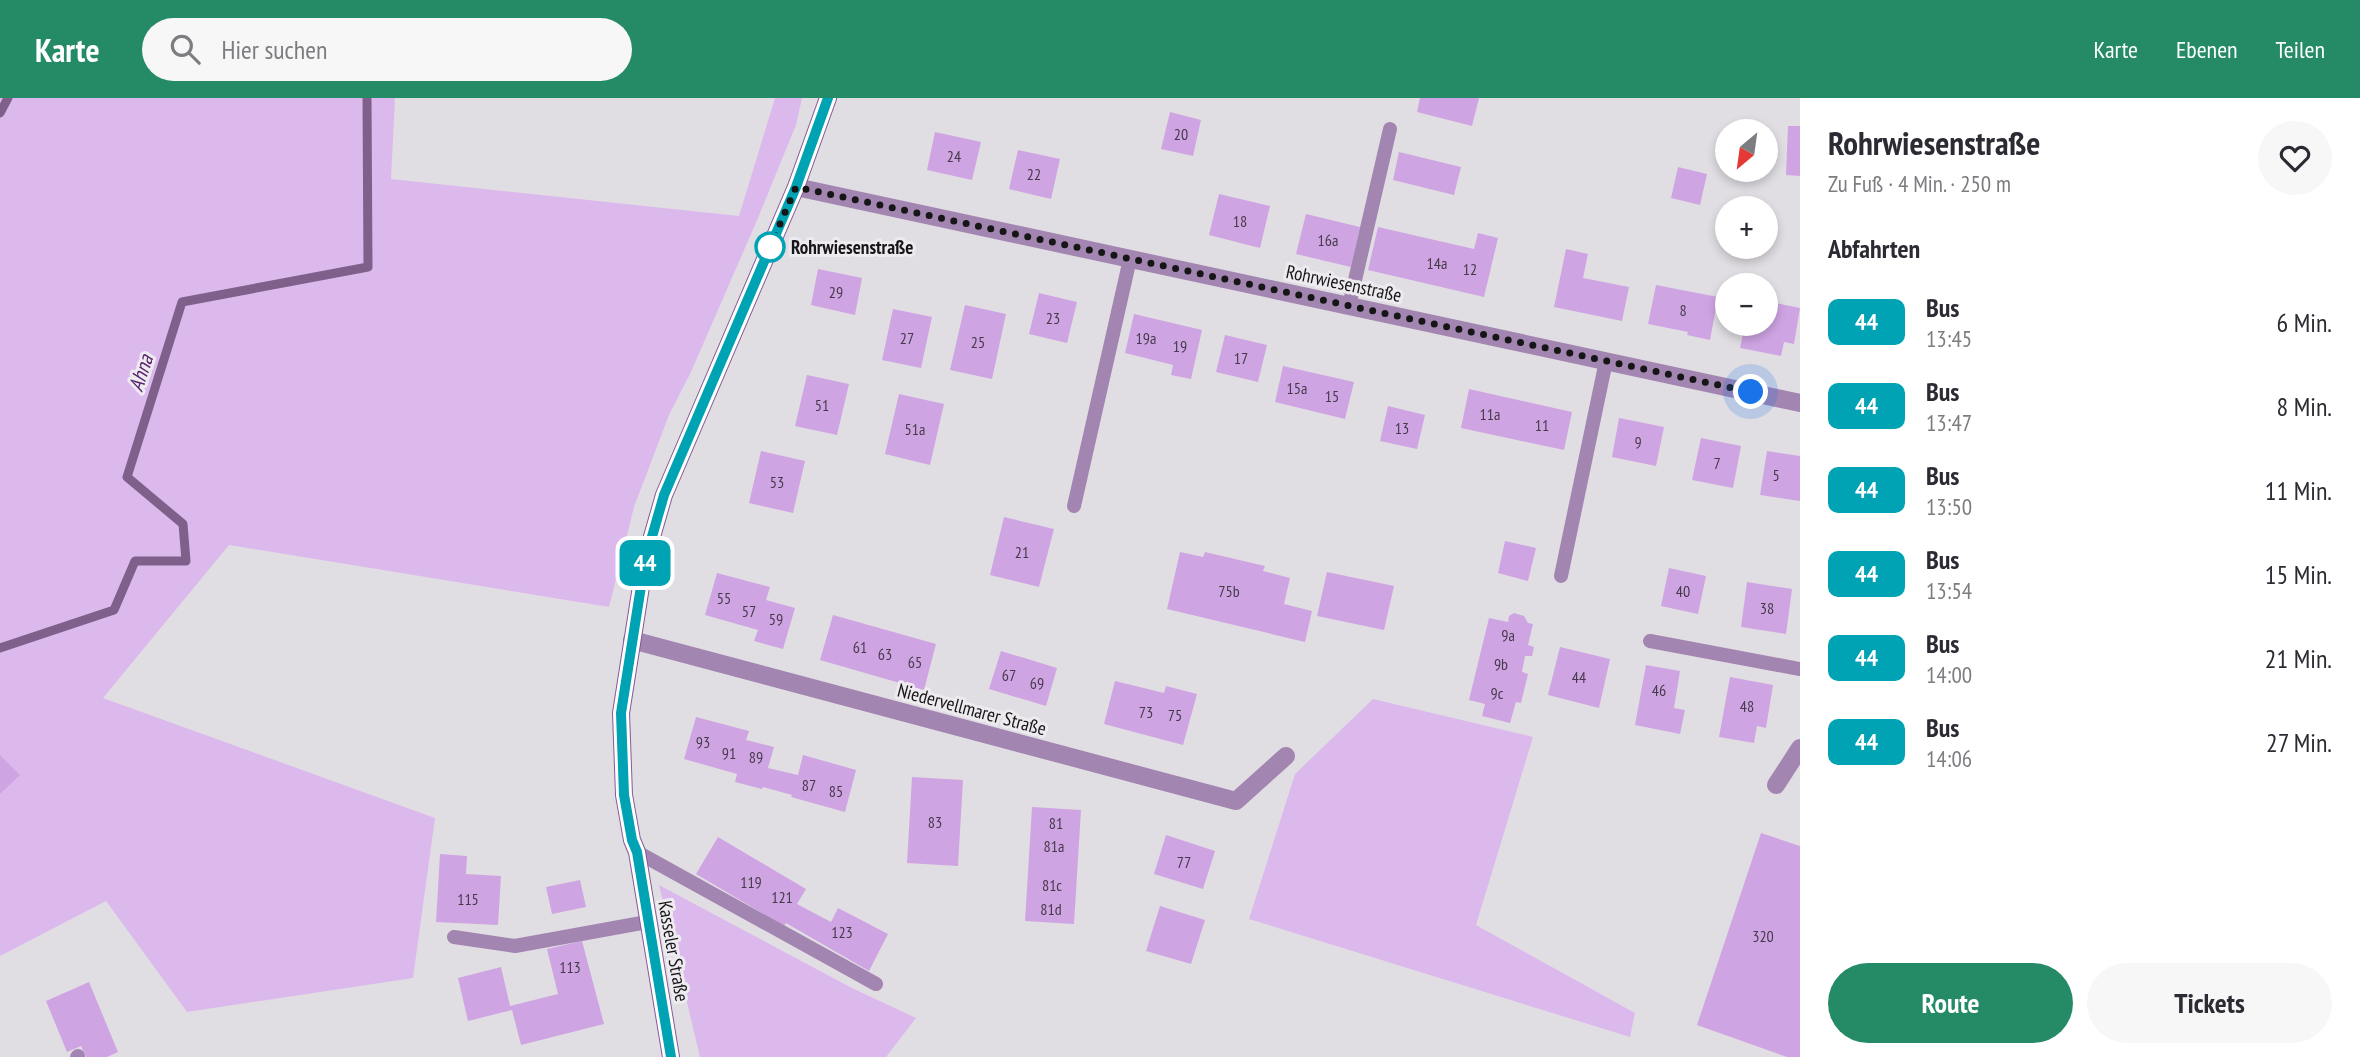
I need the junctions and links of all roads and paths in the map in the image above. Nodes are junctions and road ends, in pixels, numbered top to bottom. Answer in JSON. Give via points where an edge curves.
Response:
{"nodes":[{"id":1,"x":828,"y":98,"type":"edge"},
{"id":2,"x":1390,"y":129,"type":"dead end"},
{"id":3,"x":796,"y":187,"type":"junction"},
{"id":4,"x":1130,"y":259,"type":"junction"},
{"id":5,"x":1349,"y":306,"type":"junction"},
{"id":6,"x":1606,"y":361,"type":"junction"},
{"id":7,"x":1800,"y":403,"type":"edge"},
{"id":8,"x":1074,"y":506,"type":"dead end"},
{"id":9,"x":1561,"y":576,"type":"dead end"},
{"id":10,"x":632,"y":640,"type":"junction"},
{"id":11,"x":1650,"y":641,"type":"dead end"},
{"id":12,"x":1800,"y":669,"type":"edge"},
{"id":13,"x":1800,"y":748,"type":"edge"},
{"id":14,"x":1286,"y":756,"type":"dead end"},
{"id":15,"x":1776,"y":786,"type":"dead end"},
{"id":16,"x":637,"y":852,"type":"junction"},
{"id":17,"x":647,"y":922,"type":"junction"},
{"id":18,"x":454,"y":937,"type":"dead end"},
{"id":19,"x":876,"y":984,"type":"dead end"},
{"id":20,"x":671,"y":1057,"type":"edge"}],
"edges":[{"from":1,"to":3,"type":"main road"},
{"from":2,"to":5,"type":"lane"},
{"from":3,"to":4,"type":"street","name":"Rohrwiesenstraße"},
{"from":3,"to":10,"type":"main road","via":[[664,495],[645,561]]},
{"from":4,"to":5,"type":"street","name":"Rohrwiesenstraße"},
{"from":4,"to":8,"type":"lane"},
{"from":5,"to":6,"type":"street","name":"Rohrwiesenstraße"},
{"from":6,"to":7,"type":"street","name":"Rohrwiesenstraße"},
{"from":6,"to":9,"type":"lane"},
{"from":10,"to":14,"type":"street","name":"Niedervellmarer Straße","via":[[1236,801]]},
{"from":10,"to":16,"type":"main road","via":[[621,713],[624,795]]},
{"from":11,"to":12,"type":"lane"},
{"from":13,"to":15,"type":"street"},
{"from":16,"to":17,"type":"main road","name":"Kasseler Straße"},
{"from":16,"to":19,"type":"lane"},
{"from":17,"to":18,"type":"lane","via":[[515,946]]},
{"from":17,"to":20,"type":"main road","name":"Kasseler Straße"}]}
